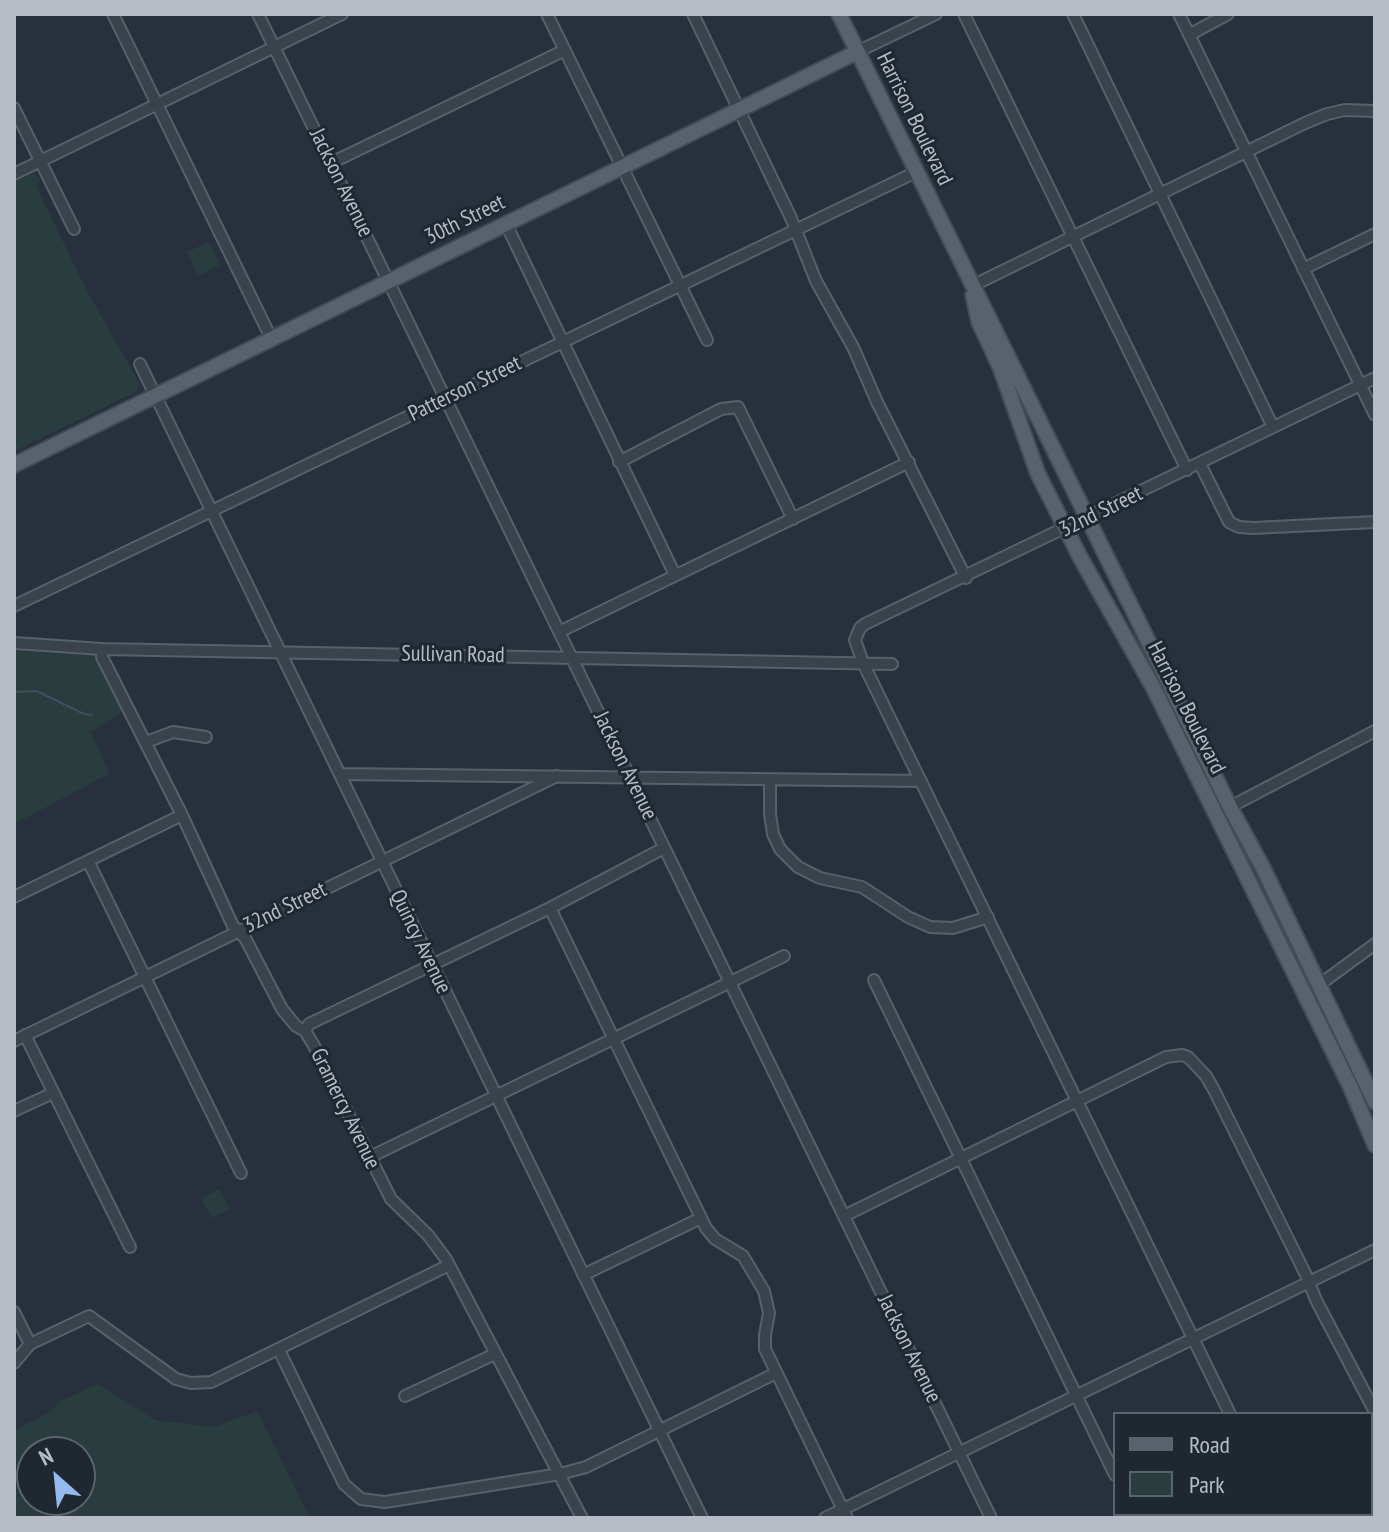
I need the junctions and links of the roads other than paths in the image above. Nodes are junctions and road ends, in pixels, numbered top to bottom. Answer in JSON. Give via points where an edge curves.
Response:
{"nodes":[{"id":1,"x":113,"y":14,"type":"edge"},
{"id":2,"x":258,"y":14,"type":"edge"},
{"id":3,"x":342,"y":14,"type":"edge"},
{"id":4,"x":547,"y":14,"type":"edge"},
{"id":5,"x":693,"y":14,"type":"edge"},
{"id":6,"x":839,"y":14,"type":"edge"},
{"id":7,"x":936,"y":14,"type":"edge"},
{"id":8,"x":964,"y":14,"type":"edge"},
{"id":9,"x":1073,"y":14,"type":"edge"},
{"id":10,"x":1179,"y":14,"type":"edge"},
{"id":11,"x":1228,"y":14,"type":"edge"},
{"id":12,"x":1189,"y":35,"type":"junction"},
{"id":13,"x":274,"y":47,"type":"junction"},
{"id":14,"x":565,"y":50,"type":"junction"},
{"id":15,"x":857,"y":52,"type":"junction"},
{"id":16,"x":157,"y":104,"type":"junction"},
{"id":17,"x":14,"y":108,"type":"edge"},
{"id":18,"x":740,"y":109,"type":"junction"},
{"id":19,"x":1375,"y":111,"type":"edge"},
{"id":20,"x":1246,"y":151,"type":"junction"},
{"id":21,"x":40,"y":161,"type":"junction"},
{"id":22,"x":331,"y":163,"type":"junction"},
{"id":23,"x":623,"y":167,"type":"junction"},
{"id":24,"x":916,"y":172,"type":"junction"},
{"id":25,"x":14,"y":174,"type":"edge"},
{"id":26,"x":1160,"y":193,"type":"junction"},
{"id":27,"x":506,"y":224,"type":"junction"},
{"id":28,"x":74,"y":229,"type":"dead end"},
{"id":29,"x":796,"y":229,"type":"junction"},
{"id":30,"x":1375,"y":234,"type":"edge"},
{"id":31,"x":1073,"y":237,"type":"junction"},
{"id":32,"x":1303,"y":269,"type":"junction"},
{"id":33,"x":389,"y":282,"type":"junction"},
{"id":34,"x":680,"y":285,"type":"junction"},
{"id":35,"x":972,"y":286,"type":"junction"},
{"id":36,"x":272,"y":340,"type":"junction"},
{"id":37,"x":707,"y":340,"type":"dead end"},
{"id":38,"x":564,"y":341,"type":"junction"},
{"id":39,"x":140,"y":364,"type":"dead end"},
{"id":40,"x":1375,"y":378,"type":"edge"},
{"id":41,"x":1361,"y":385,"type":"junction"},
{"id":42,"x":157,"y":396,"type":"junction"},
{"id":43,"x":445,"y":398,"type":"junction"},
{"id":44,"x":1375,"y":415,"type":"edge"},
{"id":45,"x":1273,"y":427,"type":"junction"},
{"id":46,"x":619,"y":462,"type":"junction"},
{"id":47,"x":909,"y":462,"type":"junction"},
{"id":48,"x":1200,"y":464,"type":"junction"},
{"id":49,"x":14,"y":465,"type":"edge"},
{"id":50,"x":1187,"y":470,"type":"junction"},
{"id":51,"x":211,"y":511,"type":"junction"},
{"id":52,"x":1089,"y":518,"type":"junction"},
{"id":53,"x":793,"y":519,"type":"junction"},
{"id":54,"x":1375,"y":522,"type":"edge"},
{"id":55,"x":1065,"y":529,"type":"junction"},
{"id":56,"x":675,"y":575,"type":"junction"},
{"id":57,"x":966,"y":578,"type":"junction"},
{"id":58,"x":14,"y":606,"type":"edge"},
{"id":59,"x":559,"y":632,"type":"junction"},
{"id":60,"x":14,"y":643,"type":"edge"},
{"id":61,"x":102,"y":649,"type":"junction"},
{"id":62,"x":279,"y":652,"type":"junction"},
{"id":63,"x":572,"y":657,"type":"junction"},
{"id":64,"x":863,"y":663,"type":"junction"},
{"id":65,"x":892,"y":664,"type":"dead end"},
{"id":66,"x":1375,"y":731,"type":"edge"},
{"id":67,"x":206,"y":737,"type":"dead end"},
{"id":68,"x":146,"y":742,"type":"junction"},
{"id":69,"x":340,"y":774,"type":"junction"},
{"id":70,"x":557,"y":776,"type":"junction"},
{"id":71,"x":631,"y":778,"type":"junction"},
{"id":72,"x":770,"y":780,"type":"junction"},
{"id":73,"x":921,"y":781,"type":"junction"},
{"id":74,"x":1230,"y":807,"type":"junction"},
{"id":75,"x":182,"y":815,"type":"junction"},
{"id":76,"x":664,"y":848,"type":"junction"},
{"id":77,"x":88,"y":861,"type":"junction"},
{"id":78,"x":381,"y":862,"type":"junction"},
{"id":79,"x":14,"y":897,"type":"edge"},
{"id":80,"x":550,"y":908,"type":"junction"},
{"id":81,"x":988,"y":917,"type":"junction"},
{"id":82,"x":239,"y":931,"type":"junction"},
{"id":83,"x":1375,"y":944,"type":"edge"},
{"id":84,"x":784,"y":956,"type":"dead end"},
{"id":85,"x":432,"y":965,"type":"junction"},
{"id":86,"x":145,"y":977,"type":"junction"},
{"id":87,"x":874,"y":980,"type":"dead end"},
{"id":88,"x":730,"y":982,"type":"junction"},
{"id":89,"x":1319,"y":985,"type":"junction"},
{"id":90,"x":305,"y":1031,"type":"junction"},
{"id":91,"x":25,"y":1035,"type":"junction"},
{"id":92,"x":613,"y":1039,"type":"junction"},
{"id":93,"x":14,"y":1041,"type":"edge"},
{"id":94,"x":53,"y":1093,"type":"junction"},
{"id":95,"x":496,"y":1096,"type":"junction"},
{"id":96,"x":1077,"y":1102,"type":"junction"},
{"id":97,"x":1375,"y":1102,"type":"edge"},
{"id":98,"x":14,"y":1111,"type":"edge"},
{"id":99,"x":1375,"y":1145,"type":"edge"},
{"id":100,"x":368,"y":1158,"type":"junction"},
{"id":101,"x":960,"y":1159,"type":"junction"},
{"id":102,"x":241,"y":1173,"type":"dead end"},
{"id":103,"x":844,"y":1216,"type":"junction"},
{"id":104,"x":701,"y":1218,"type":"junction"},
{"id":105,"x":130,"y":1247,"type":"dead end"},
{"id":106,"x":1375,"y":1250,"type":"edge"},
{"id":107,"x":449,"y":1265,"type":"junction"},
{"id":108,"x":583,"y":1275,"type":"junction"},
{"id":109,"x":1308,"y":1283,"type":"junction"},
{"id":110,"x":14,"y":1312,"type":"edge"},
{"id":111,"x":1193,"y":1339,"type":"junction"},
{"id":112,"x":30,"y":1344,"type":"junction"},
{"id":113,"x":279,"y":1350,"type":"junction"},
{"id":114,"x":495,"y":1354,"type":"junction"},
{"id":115,"x":14,"y":1363,"type":"edge"},
{"id":116,"x":776,"y":1373,"type":"junction"},
{"id":117,"x":1076,"y":1395,"type":"junction"},
{"id":118,"x":405,"y":1396,"type":"dead end"},
{"id":119,"x":1229,"y":1412,"type":"edge"},
{"id":120,"x":1375,"y":1412,"type":"edge"},
{"id":121,"x":660,"y":1433,"type":"junction"},
{"id":122,"x":959,"y":1452,"type":"junction"},
{"id":123,"x":1113,"y":1471,"type":"edge"},
{"id":124,"x":560,"y":1474,"type":"junction"},
{"id":125,"x":844,"y":1514,"type":"edge"},
{"id":126,"x":582,"y":1518,"type":"edge"},
{"id":127,"x":702,"y":1518,"type":"edge"},
{"id":128,"x":825,"y":1518,"type":"edge"},
{"id":129,"x":991,"y":1518,"type":"edge"}],
"edges":[{"from":1,"to":16,"type":"street"},
{"from":2,"to":13,"type":"street","name":"Jackson Avenue"},
{"from":3,"to":13,"type":"street"},
{"from":4,"to":14,"type":"street"},
{"from":5,"to":18,"type":"street"},
{"from":6,"to":15,"type":"main road","name":"Harrison Boulevard"},
{"from":7,"to":15,"type":"street","name":"30th Street"},
{"from":8,"to":31,"type":"street"},
{"from":9,"to":26,"type":"street"},
{"from":10,"to":12,"type":"street"},
{"from":11,"to":12,"type":"street"},
{"from":12,"to":20,"type":"street"},
{"from":13,"to":16,"type":"street"},
{"from":13,"to":22,"type":"street","name":"Jackson Avenue"},
{"from":14,"to":22,"type":"street"},
{"from":14,"to":23,"type":"street"},
{"from":15,"to":18,"type":"main road","name":"30th Street"},
{"from":15,"to":24,"type":"main road","name":"Harrison Boulevard"},
{"from":16,"to":21,"type":"street"},
{"from":16,"to":36,"type":"street"},
{"from":17,"to":21,"type":"street"},
{"from":18,"to":23,"type":"main road","name":"30th Street"},
{"from":18,"to":29,"type":"street"},
{"from":19,"to":20,"type":"street","via":[[1327,114]]},
{"from":20,"to":26,"type":"street"},
{"from":20,"to":32,"type":"street"},
{"from":21,"to":25,"type":"street"},
{"from":21,"to":28,"type":"street"},
{"from":22,"to":33,"type":"street","name":"Jackson Avenue"},
{"from":23,"to":27,"type":"main road","name":"30th Street"},
{"from":23,"to":34,"type":"street"},
{"from":24,"to":29,"type":"street","name":"Patterson Street"},
{"from":24,"to":35,"type":"main road","name":"Harrison Boulevard"},
{"from":26,"to":31,"type":"street"},
{"from":26,"to":45,"type":"street"},
{"from":27,"to":33,"type":"main road","name":"30th Street"},
{"from":27,"to":38,"type":"street"},
{"from":29,"to":34,"type":"street","name":"Patterson Street"},
{"from":29,"to":47,"type":"street","via":[[816,281]]},
{"from":30,"to":32,"type":"street"},
{"from":31,"to":35,"type":"street"},
{"from":31,"to":50,"type":"street"},
{"from":32,"to":41,"type":"street"},
{"from":33,"to":36,"type":"main road","name":"30th Street"},
{"from":33,"to":43,"type":"street","name":"Jackson Avenue"},
{"from":34,"to":37,"type":"street"},
{"from":34,"to":38,"type":"street","name":"Patterson Street"},
{"from":35,"to":52,"type":"main road","name":"Harrison Boulevard"},
{"from":35,"to":55,"type":"main road","name":"Harrison Boulevard","via":[[979,322]]},
{"from":36,"to":42,"type":"main road","name":"30th Street"},
{"from":38,"to":43,"type":"street","name":"Patterson Street"},
{"from":38,"to":46,"type":"street"},
{"from":39,"to":42,"type":"street","name":"Quincy Avenue"},
{"from":40,"to":41,"type":"street","name":"32nd Street"},
{"from":41,"to":44,"type":"street"},
{"from":41,"to":45,"type":"street","name":"32nd Street"},
{"from":42,"to":49,"type":"main road","name":"30th Street"},
{"from":42,"to":51,"type":"street","name":"Quincy Avenue"},
{"from":43,"to":51,"type":"street","name":"Patterson Street"},
{"from":43,"to":59,"type":"street","name":"Jackson Avenue"},
{"from":45,"to":48,"type":"street","name":"32nd Street"},
{"from":46,"to":53,"type":"street","via":[[721,409],[738,407]]},
{"from":46,"to":56,"type":"street"},
{"from":47,"to":53,"type":"street"},
{"from":47,"to":57,"type":"street"},
{"from":48,"to":50,"type":"street","name":"32nd Street"},
{"from":48,"to":54,"type":"street","via":[[1229,522],[1239,527]]},
{"from":50,"to":52,"type":"street","name":"32nd Street"},
{"from":51,"to":58,"type":"street","name":"Patterson Street"},
{"from":51,"to":62,"type":"street","name":"Quincy Avenue"},
{"from":52,"to":55,"type":"street","name":"32nd Street"},
{"from":52,"to":74,"type":"main road","name":"Harrison Boulevard"},
{"from":53,"to":56,"type":"street"},
{"from":55,"to":57,"type":"street","name":"32nd Street"},
{"from":55,"to":99,"type":"main road","name":"Harrison Boulevard","via":[[1149,679]]},
{"from":56,"to":59,"type":"street"},
{"from":57,"to":64,"type":"street","name":"32nd Street","via":[[860,628],[855,640]]},
{"from":59,"to":63,"type":"street","name":"Jackson Avenue"},
{"from":60,"to":61,"type":"street","name":"Sullivan Road"},
{"from":61,"to":62,"type":"street","name":"Sullivan Road"},
{"from":61,"to":68,"type":"street","name":"Gramercy Avenue"},
{"from":62,"to":63,"type":"street","name":"Sullivan Road"},
{"from":62,"to":69,"type":"street","name":"Quincy Avenue"},
{"from":63,"to":64,"type":"street","name":"Sullivan Road"},
{"from":63,"to":71,"type":"street","name":"Jackson Avenue"},
{"from":64,"to":65,"type":"street","name":"Sullivan Road"},
{"from":64,"to":73,"type":"street"},
{"from":66,"to":74,"type":"street"},
{"from":67,"to":68,"type":"street","via":[[173,732]]},
{"from":68,"to":75,"type":"street","name":"Gramercy Avenue"},
{"from":69,"to":70,"type":"street"},
{"from":69,"to":78,"type":"street","name":"Quincy Avenue"},
{"from":70,"to":71,"type":"street"},
{"from":70,"to":78,"type":"street","name":"32nd Street"},
{"from":71,"to":72,"type":"street"},
{"from":71,"to":76,"type":"street","name":"Jackson Avenue"},
{"from":72,"to":73,"type":"street"},
{"from":72,"to":81,"type":"street","via":[[773,834],[798,867],[862,887],[930,927],[953,928]]},
{"from":73,"to":81,"type":"street"},
{"from":74,"to":89,"type":"main road","name":"Harrison Boulevard"},
{"from":75,"to":77,"type":"street"},
{"from":75,"to":82,"type":"street","name":"Gramercy Avenue"},
{"from":76,"to":80,"type":"street"},
{"from":76,"to":88,"type":"street","name":"Jackson Avenue"},
{"from":77,"to":79,"type":"street"},
{"from":77,"to":86,"type":"street"},
{"from":78,"to":82,"type":"street","name":"32nd Street"},
{"from":78,"to":85,"type":"street","name":"Quincy Avenue"},
{"from":80,"to":85,"type":"street"},
{"from":80,"to":92,"type":"street"},
{"from":81,"to":96,"type":"street"},
{"from":82,"to":86,"type":"street","name":"32nd Street"},
{"from":82,"to":90,"type":"street","name":"Gramercy Avenue","via":[[282,1009]]},
{"from":83,"to":89,"type":"street"},
{"from":84,"to":88,"type":"street"},
{"from":85,"to":90,"type":"street","via":[[309,1024]]},
{"from":85,"to":95,"type":"street","name":"Quincy Avenue"},
{"from":86,"to":91,"type":"street","name":"32nd Street"},
{"from":86,"to":102,"type":"street"},
{"from":87,"to":101,"type":"street"},
{"from":88,"to":92,"type":"street"},
{"from":88,"to":103,"type":"street","name":"Jackson Avenue"},
{"from":89,"to":97,"type":"main road","name":"Harrison Boulevard"},
{"from":90,"to":100,"type":"street","name":"Gramercy Avenue"},
{"from":91,"to":93,"type":"street","name":"32nd Street"},
{"from":91,"to":94,"type":"street"},
{"from":92,"to":95,"type":"street"},
{"from":92,"to":104,"type":"street"},
{"from":94,"to":98,"type":"street"},
{"from":94,"to":105,"type":"street"},
{"from":95,"to":100,"type":"street"},
{"from":95,"to":108,"type":"street","name":"Quincy Avenue"},
{"from":96,"to":101,"type":"street"},
{"from":96,"to":109,"type":"street","via":[[1166,1057],[1188,1057],[1214,1090]]},
{"from":96,"to":111,"type":"street"},
{"from":100,"to":107,"type":"street","name":"Gramercy Avenue","via":[[391,1199],[428,1235]]},
{"from":101,"to":103,"type":"street"},
{"from":101,"to":117,"type":"street"},
{"from":103,"to":122,"type":"street","name":"Jackson Avenue"},
{"from":104,"to":108,"type":"street"},
{"from":104,"to":116,"type":"street","via":[[715,1239],[749,1262],[764,1291],[769,1313],[764,1342]]},
{"from":106,"to":109,"type":"street"},
{"from":107,"to":113,"type":"street"},
{"from":107,"to":114,"type":"street","name":"Gramercy Avenue"},
{"from":108,"to":121,"type":"street","name":"Quincy Avenue"},
{"from":109,"to":111,"type":"street"},
{"from":109,"to":120,"type":"street"},
{"from":110,"to":112,"type":"street"},
{"from":111,"to":117,"type":"street"},
{"from":111,"to":119,"type":"street"},
{"from":112,"to":113,"type":"street","via":[[89,1316],[183,1382],[211,1382]]},
{"from":112,"to":115,"type":"street"},
{"from":113,"to":124,"type":"street","via":[[344,1484],[361,1499],[385,1502]]},
{"from":114,"to":118,"type":"street"},
{"from":114,"to":124,"type":"street","name":"Gramercy Avenue"},
{"from":116,"to":121,"type":"street"},
{"from":116,"to":125,"type":"street"},
{"from":117,"to":122,"type":"street"},
{"from":117,"to":123,"type":"street"},
{"from":121,"to":124,"type":"street"},
{"from":121,"to":127,"type":"street","name":"Quincy Avenue"},
{"from":122,"to":125,"type":"street"},
{"from":122,"to":129,"type":"street","name":"Jackson Avenue"},
{"from":124,"to":126,"type":"street","name":"Gramercy Avenue"},
{"from":125,"to":128,"type":"street"}]}
